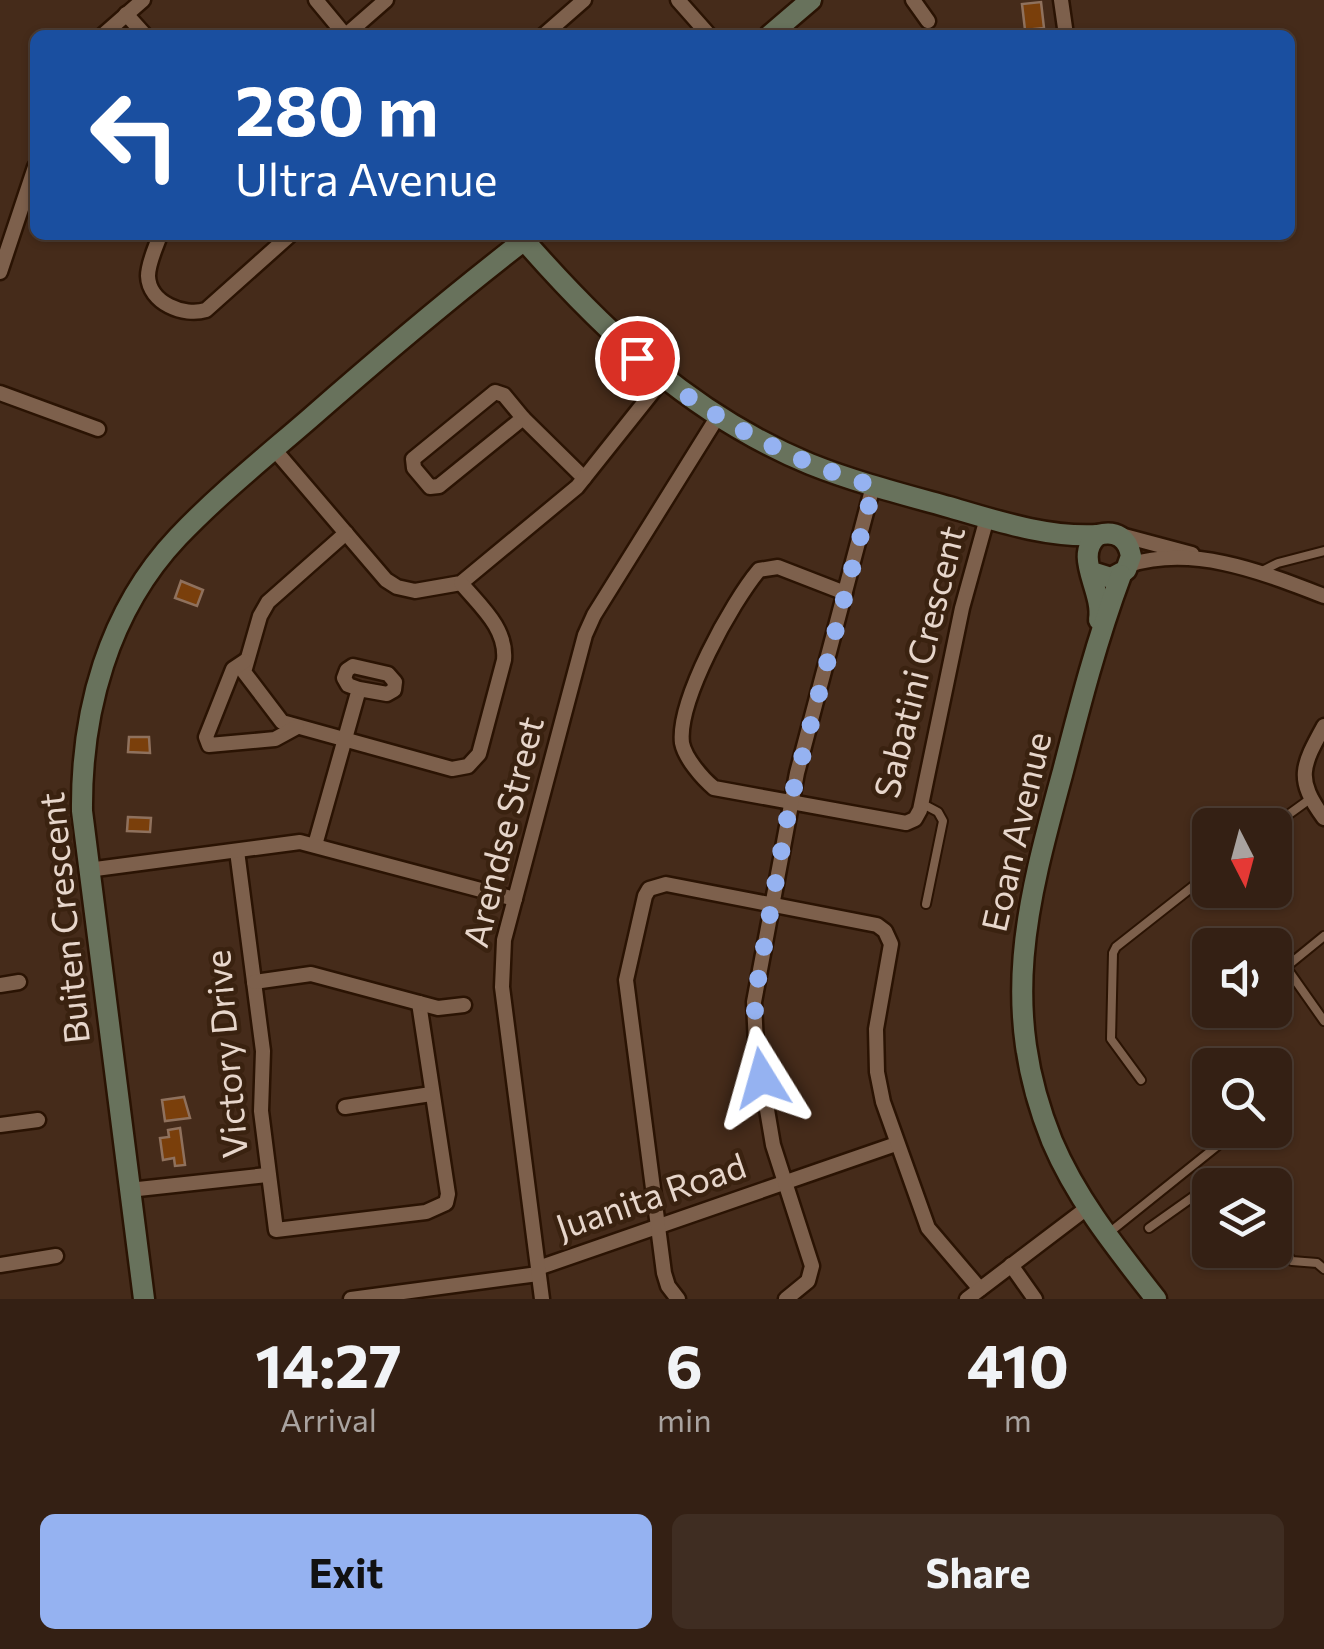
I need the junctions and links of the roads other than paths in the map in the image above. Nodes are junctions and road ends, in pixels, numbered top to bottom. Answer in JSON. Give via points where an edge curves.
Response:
{"nodes":[{"id":1,"x":143,"y":0,"type":"edge"},
{"id":2,"x":316,"y":0,"type":"edge"},
{"id":3,"x":386,"y":0,"type":"edge"},
{"id":4,"x":584,"y":0,"type":"edge"},
{"id":5,"x":678,"y":0,"type":"edge"},
{"id":6,"x":811,"y":0,"type":"edge"},
{"id":7,"x":913,"y":0,"type":"edge"},
{"id":8,"x":1061,"y":0,"type":"edge"},
{"id":9,"x":126,"y":14,"type":"junction"},
{"id":10,"x":928,"y":22,"type":"dead end"},
{"id":11,"x":108,"y":30,"type":"edge"},
{"id":12,"x":140,"y":30,"type":"edge"},
{"id":13,"x":342,"y":30,"type":"edge"},
{"id":14,"x":352,"y":30,"type":"edge"},
{"id":15,"x":550,"y":30,"type":"edge"},
{"id":16,"x":704,"y":30,"type":"edge"},
{"id":17,"x":776,"y":30,"type":"edge"},
{"id":18,"x":1065,"y":30,"type":"edge"},
{"id":19,"x":30,"y":182,"type":"edge"},
{"id":20,"x":158,"y":240,"type":"edge"},
{"id":21,"x":284,"y":240,"type":"edge"},
{"id":22,"x":521,"y":240,"type":"edge"},
{"id":23,"x":528,"y":240,"type":"edge"},
{"id":24,"x":0,"y":272,"type":"edge"},
{"id":25,"x":662,"y":379,"type":"junction"},
{"id":26,"x":0,"y":393,"type":"edge"},
{"id":27,"x":718,"y":416,"type":"junction"},
{"id":28,"x":523,"y":418,"type":"junction"},
{"id":29,"x":98,"y":429,"type":"dead end"},
{"id":30,"x":274,"y":449,"type":"junction"},
{"id":31,"x":584,"y":478,"type":"junction"},
{"id":32,"x":874,"y":486,"type":"junction"},
{"id":33,"x":987,"y":518,"type":"junction"},
{"id":34,"x":1028,"y":528,"type":"junction"},
{"id":35,"x":346,"y":534,"type":"junction"},
{"id":36,"x":1107,"y":534,"type":"junction"},
{"id":37,"x":1324,"y":552,"type":"edge"},
{"id":38,"x":1202,"y":558,"type":"junction"},
{"id":39,"x":1091,"y":570,"type":"junction"},
{"id":40,"x":1125,"y":570,"type":"junction"},
{"id":41,"x":1258,"y":573,"type":"junction"},
{"id":42,"x":461,"y":583,"type":"junction"},
{"id":43,"x":845,"y":592,"type":"junction"},
{"id":44,"x":1324,"y":596,"type":"edge"},
{"id":45,"x":1096,"y":647,"type":"junction"},
{"id":46,"x":245,"y":661,"type":"junction"},
{"id":47,"x":359,"y":688,"type":"dead end"},
{"id":48,"x":1324,"y":726,"type":"edge"},
{"id":49,"x":298,"y":727,"type":"junction"},
{"id":50,"x":344,"y":740,"type":"junction"},
{"id":51,"x":1310,"y":798,"type":"junction"},
{"id":52,"x":790,"y":803,"type":"junction"},
{"id":53,"x":921,"y":803,"type":"junction"},
{"id":54,"x":1292,"y":812,"type":"edge"},
{"id":55,"x":1324,"y":818,"type":"edge"},
{"id":56,"x":315,"y":844,"type":"junction"},
{"id":57,"x":237,"y":851,"type":"junction"},
{"id":58,"x":88,"y":870,"type":"junction"},
{"id":59,"x":1192,"y":887,"type":"edge"},
{"id":60,"x":515,"y":899,"type":"junction"},
{"id":61,"x":926,"y":904,"type":"dead end"},
{"id":62,"x":771,"y":905,"type":"junction"},
{"id":63,"x":1324,"y":936,"type":"edge"},
{"id":64,"x":19,"y":982,"type":"dead end"},
{"id":65,"x":254,"y":982,"type":"junction"},
{"id":66,"x":0,"y":985,"type":"edge"},
{"id":67,"x":419,"y":1002,"type":"junction"},
{"id":68,"x":464,"y":1005,"type":"dead end"},
{"id":69,"x":1324,"y":1021,"type":"edge"},
{"id":70,"x":1141,"y":1080,"type":"dead end"},
{"id":71,"x":431,"y":1094,"type":"junction"},
{"id":72,"x":345,"y":1107,"type":"dead end"},
{"id":73,"x":38,"y":1120,"type":"dead end"},
{"id":74,"x":0,"y":1125,"type":"edge"},
{"id":75,"x":896,"y":1144,"type":"junction"},
{"id":76,"x":1215,"y":1148,"type":"edge"},
{"id":77,"x":267,"y":1175,"type":"junction"},
{"id":78,"x":786,"y":1183,"type":"junction"},
{"id":79,"x":129,"y":1190,"type":"junction"},
{"id":80,"x":1192,"y":1198,"type":"edge"},
{"id":81,"x":1087,"y":1208,"type":"junction"},
{"id":82,"x":658,"y":1226,"type":"junction"},
{"id":83,"x":1148,"y":1228,"type":"dead end"},
{"id":84,"x":1107,"y":1235,"type":"junction"},
{"id":85,"x":56,"y":1256,"type":"dead end"},
{"id":86,"x":1292,"y":1261,"type":"edge"},
{"id":87,"x":0,"y":1265,"type":"edge"},
{"id":88,"x":1011,"y":1265,"type":"junction"},
{"id":89,"x":1324,"y":1270,"type":"edge"},
{"id":90,"x":538,"y":1271,"type":"junction"},
{"id":91,"x":973,"y":1294,"type":"edge"},
{"id":92,"x":144,"y":1299,"type":"edge"},
{"id":93,"x":351,"y":1299,"type":"edge"},
{"id":94,"x":542,"y":1299,"type":"edge"},
{"id":95,"x":678,"y":1299,"type":"edge"},
{"id":96,"x":786,"y":1299,"type":"edge"},
{"id":97,"x":1034,"y":1299,"type":"edge"},
{"id":98,"x":1156,"y":1299,"type":"edge"}],
"edges":[{"from":1,"to":9,"type":"street"},
{"from":2,"to":13,"type":"street"},
{"from":3,"to":14,"type":"street"},
{"from":4,"to":15,"type":"street"},
{"from":5,"to":16,"type":"street"},
{"from":6,"to":17,"type":"street"},
{"from":7,"to":10,"type":"street"},
{"from":8,"to":18,"type":"street"},
{"from":9,"to":11,"type":"street"},
{"from":9,"to":12,"type":"street"},
{"from":19,"to":24,"type":"street"},
{"from":20,"to":21,"type":"street","via":[[148,270],[151,287],[172,307],[193,314],[206,310]]},
{"from":22,"to":30,"type":"street","name":"Buiten Crescent"},
{"from":23,"to":25,"type":"street","via":[[587,309]]},
{"from":25,"to":27,"type":"street"},
{"from":25,"to":31,"type":"street"},
{"from":26,"to":29,"type":"street"},
{"from":27,"to":32,"type":"street","via":[[792,456]]},
{"from":27,"to":60,"type":"street","name":"Arendse Street","via":[[585,635]]},
{"from":28,"to":28,"type":"street","via":[[436,487],[413,466],[415,456],[495,392]]},
{"from":28,"to":31,"type":"street"},
{"from":30,"to":35,"type":"street"},
{"from":30,"to":58,"type":"street","name":"Buiten Crescent","via":[[175,540],[110,646],[84,746]]},
{"from":31,"to":42,"type":"street"},
{"from":32,"to":33,"type":"street"},
{"from":32,"to":43,"type":"street"},
{"from":33,"to":34,"type":"street"},
{"from":33,"to":53,"type":"street","name":"Sabatini Crescent"},
{"from":34,"to":36,"type":"street"},
{"from":34,"to":39,"type":"street"},
{"from":35,"to":42,"type":"street","via":[[397,587],[415,591]]},
{"from":35,"to":46,"type":"street","via":[[264,606]]},
{"from":36,"to":38,"type":"street"},
{"from":36,"to":39,"type":"street","via":[[1086,550]]},
{"from":36,"to":40,"type":"street","via":[[1130,547]]},
{"from":37,"to":41,"type":"lane"},
{"from":38,"to":40,"type":"street","via":[[1166,557]]},
{"from":38,"to":41,"type":"street"},
{"from":39,"to":40,"type":"street","via":[[1102,577]]},
{"from":39,"to":45,"type":"street","name":"Eoan Avenue","via":[[1100,613]]},
{"from":40,"to":45,"type":"street","name":"Eoan Avenue"},
{"from":41,"to":44,"type":"street"},
{"from":42,"to":50,"type":"street","via":[[504,644],[476,759],[452,769]]},
{"from":43,"to":52,"type":"street"},
{"from":43,"to":52,"type":"street","name":"Sabatini Crescent","via":[[778,567],[759,570],[707,654],[690,702],[682,743],[711,786]]},
{"from":45,"to":81,"type":"street","name":"Eoan Avenue","via":[[1036,868],[1021,966],[1032,1079],[1053,1144]]},
{"from":46,"to":49,"type":"street","via":[[247,678],[275,718]]},
{"from":46,"to":49,"type":"street","via":[[234,670],[207,742],[214,747],[275,739]]},
{"from":47,"to":50,"type":"street"},
{"from":48,"to":51,"type":"street","via":[[1304,766]]},
{"from":49,"to":50,"type":"street"},
{"from":50,"to":56,"type":"street"},
{"from":51,"to":54,"type":"lane"},
{"from":51,"to":55,"type":"street"},
{"from":52,"to":53,"type":"street","name":"Sabatini Crescent","via":[[902,824],[915,818]]},
{"from":52,"to":62,"type":"street"},
{"from":53,"to":61,"type":"lane","via":[[943,821]]},
{"from":56,"to":57,"type":"street"},
{"from":56,"to":60,"type":"street"},
{"from":57,"to":58,"type":"street"},
{"from":57,"to":65,"type":"street","name":"Victory Drive"},
{"from":58,"to":79,"type":"street","name":"Buiten Crescent"},
{"from":59,"to":70,"type":"lane","via":[[1113,954],[1108,1030]]},
{"from":60,"to":90,"type":"street","name":"Arendse Street","via":[[501,975]]},
{"from":62,"to":75,"type":"street","via":[[877,926],[889,936],[876,1050]]},
{"from":62,"to":78,"type":"street","via":[[754,1024],[772,1146]]},
{"from":62,"to":82,"type":"street","via":[[666,884],[646,896],[626,980]]},
{"from":63,"to":69,"type":"lane","via":[[1286,968]]},
{"from":64,"to":66,"type":"street"},
{"from":65,"to":67,"type":"street","via":[[311,974]]},
{"from":65,"to":77,"type":"street","name":"Victory Drive"},
{"from":67,"to":68,"type":"street"},
{"from":67,"to":71,"type":"street"},
{"from":71,"to":72,"type":"street"},
{"from":71,"to":77,"type":"street","via":[[448,1194],[439,1209],[276,1230]]},
{"from":73,"to":74,"type":"street"},
{"from":75,"to":78,"type":"street","name":"Juanita Road"},
{"from":75,"to":91,"type":"street","via":[[928,1228]]},
{"from":76,"to":84,"type":"lane"},
{"from":77,"to":79,"type":"street","name":"Victory Drive"},
{"from":78,"to":82,"type":"street","name":"Juanita Road"},
{"from":78,"to":96,"type":"street","via":[[812,1266],[808,1281]]},
{"from":79,"to":92,"type":"street","name":"Buiten Crescent"},
{"from":80,"to":83,"type":"lane"},
{"from":81,"to":84,"type":"street","name":"Eoan Avenue"},
{"from":81,"to":88,"type":"street"},
{"from":82,"to":90,"type":"street","name":"Juanita Road"},
{"from":82,"to":95,"type":"street","via":[[664,1273]]},
{"from":84,"to":98,"type":"street","name":"Eoan Avenue"},
{"from":85,"to":87,"type":"street"},
{"from":86,"to":89,"type":"lane","via":[[1318,1263]]},
{"from":88,"to":91,"type":"street"},
{"from":88,"to":97,"type":"street"},
{"from":90,"to":93,"type":"street","name":"Juanita Road"},
{"from":90,"to":94,"type":"street","name":"Arendse Street"}]}
